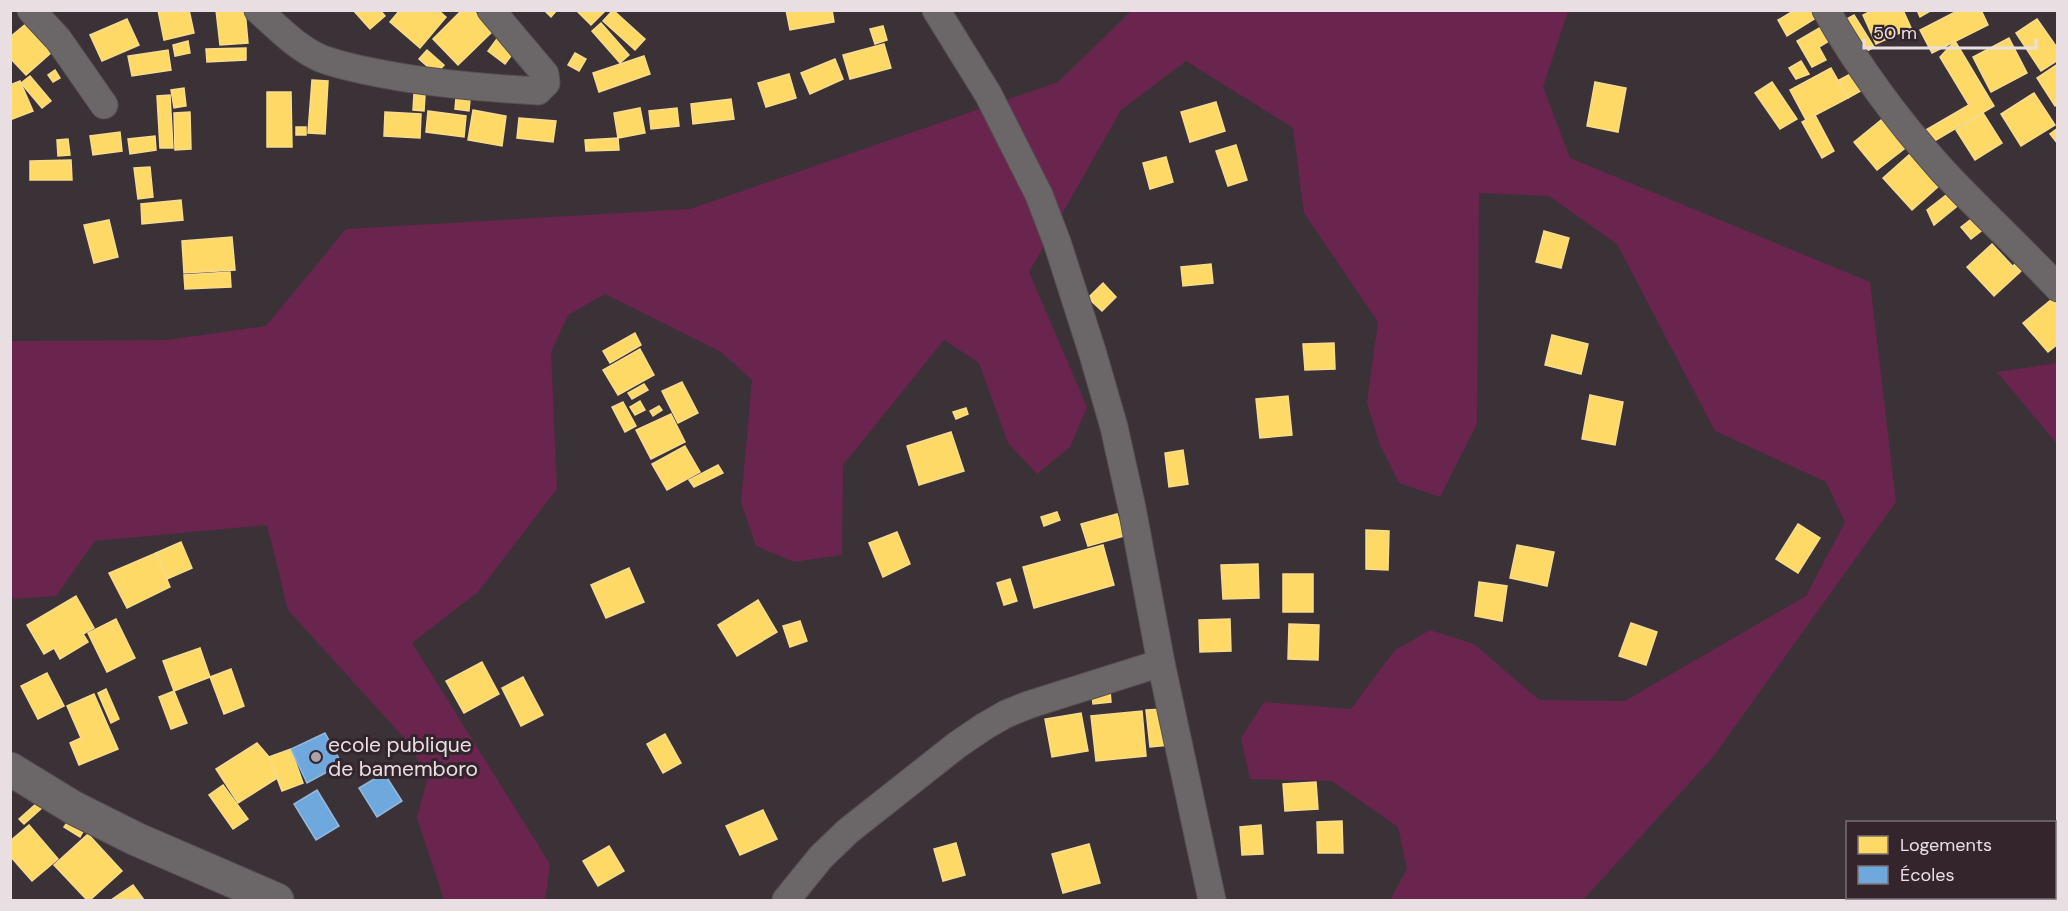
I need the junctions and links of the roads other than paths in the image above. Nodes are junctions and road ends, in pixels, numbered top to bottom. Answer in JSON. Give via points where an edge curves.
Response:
{"nodes":[{"id":1,"x":258,"y":10,"type":"edge"},
{"id":2,"x":491,"y":10,"type":"edge"},
{"id":3,"x":936,"y":10,"type":"edge"},
{"id":4,"x":1826,"y":10,"type":"edge"},
{"id":5,"x":43,"y":14,"type":"edge"},
{"id":6,"x":104,"y":105,"type":"dead end"},
{"id":7,"x":2058,"y":288,"type":"edge"},
{"id":8,"x":1161,"y":663,"type":"junction"},
{"id":9,"x":10,"y":769,"type":"edge"},
{"id":10,"x":277,"y":900,"type":"edge"},
{"id":11,"x":786,"y":900,"type":"edge"},
{"id":12,"x":1212,"y":900,"type":"edge"}],
"edges":[{"from":1,"to":2,"type":"street","via":[[303,48],[340,64],[462,87],[538,91],[546,83],[545,74]]},
{"from":3,"to":8,"type":"street","via":[[1014,142],[1057,242],[1114,427]]},
{"from":4,"to":7,"type":"street","via":[[1916,140]]},
{"from":5,"to":6,"type":"street"},
{"from":8,"to":11,"type":"street","via":[[1028,705],[985,726],[848,831]]},
{"from":8,"to":12,"type":"street"},
{"from":9,"to":10,"type":"street","via":[[74,808],[136,839]]}]}
